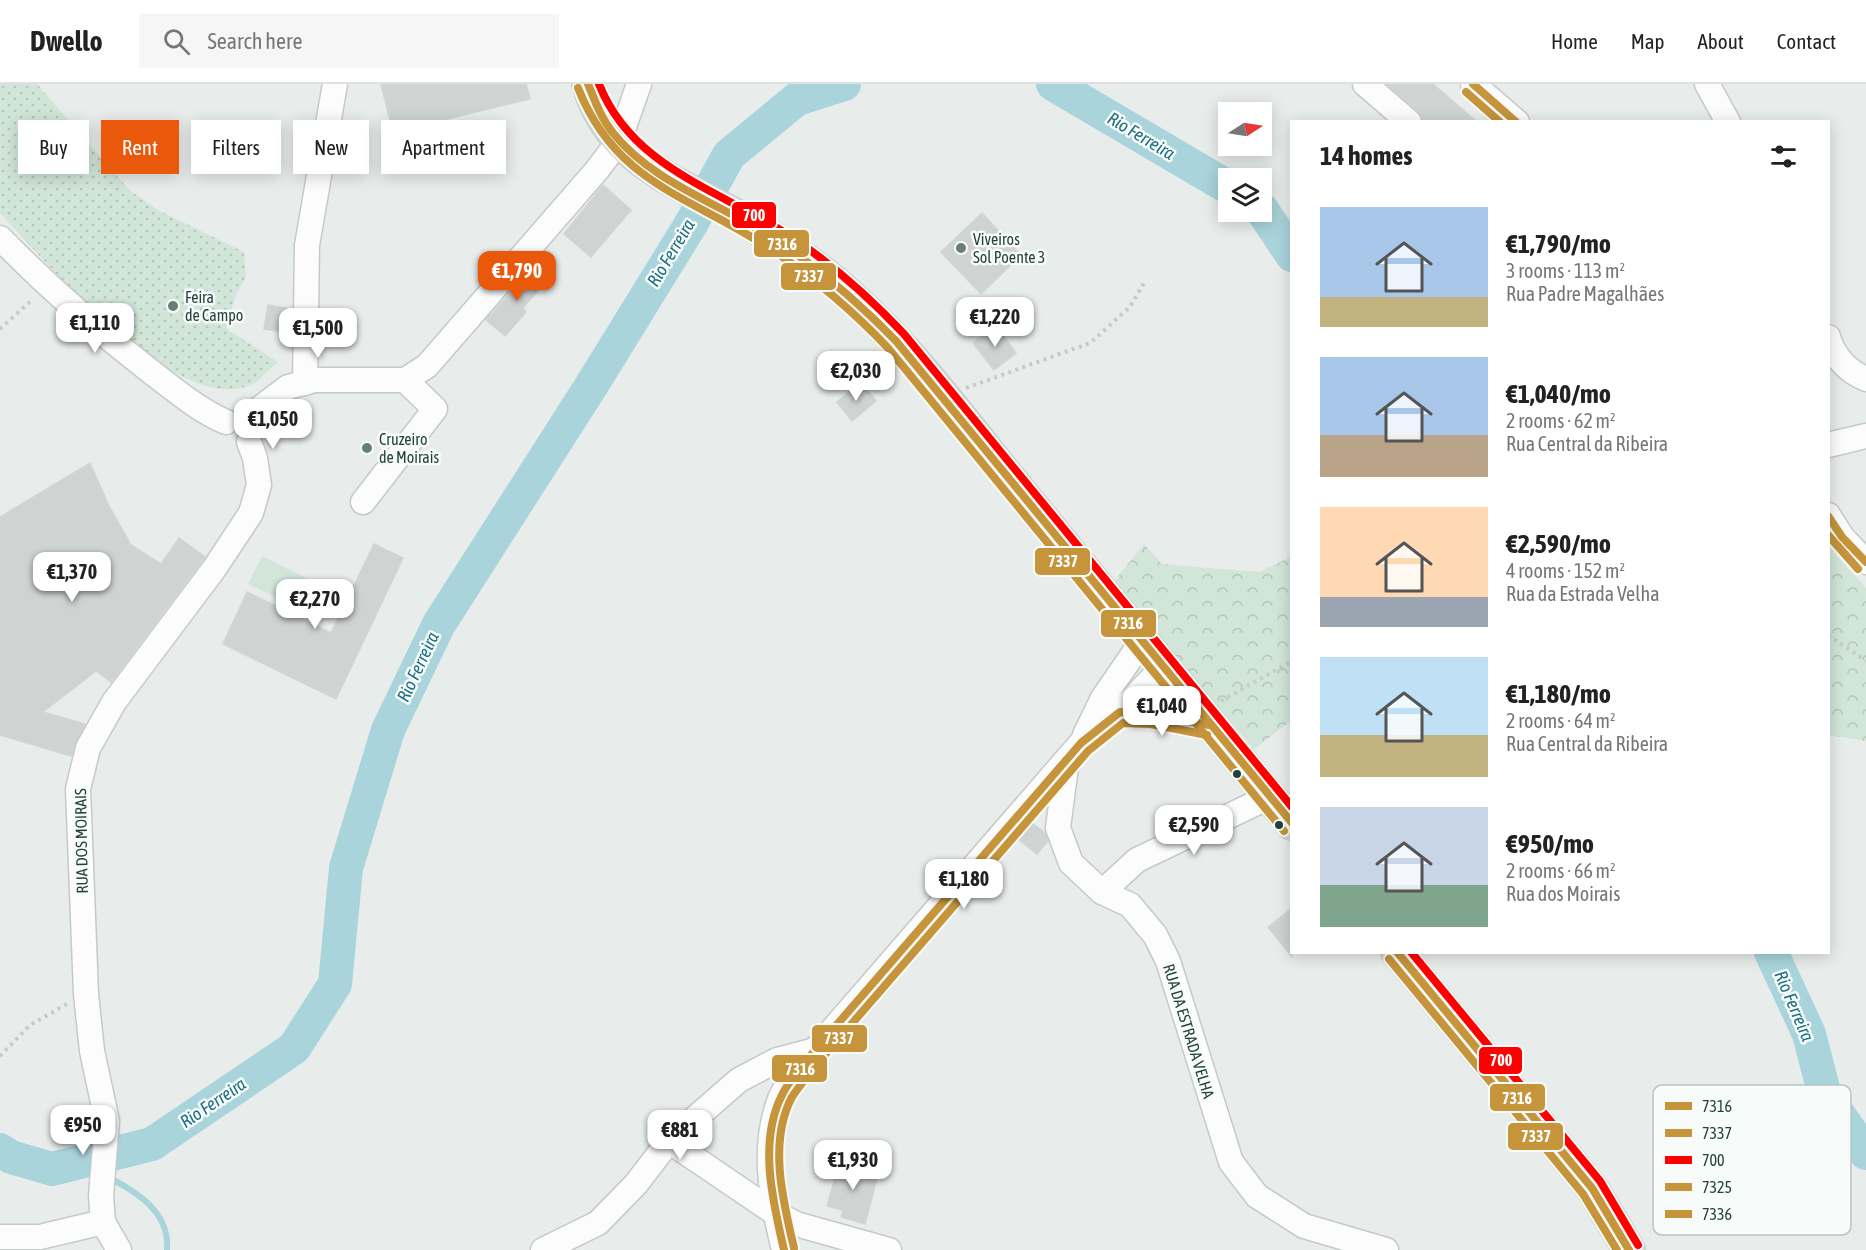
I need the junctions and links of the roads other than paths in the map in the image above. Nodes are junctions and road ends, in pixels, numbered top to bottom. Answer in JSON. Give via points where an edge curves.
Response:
{"nodes":[{"id":1,"x":334,"y":84,"type":"edge"},
{"id":2,"x":588,"y":84,"type":"edge"},
{"id":3,"x":639,"y":84,"type":"edge"},
{"id":4,"x":1365,"y":84,"type":"edge"},
{"id":5,"x":1473,"y":84,"type":"edge"},
{"id":6,"x":1707,"y":84,"type":"edge"},
{"id":7,"x":1406,"y":120,"type":"edge"},
{"id":8,"x":1515,"y":120,"type":"edge"},
{"id":9,"x":1727,"y":120,"type":"edge"},
{"id":10,"x":619,"y":141,"type":"junction"},
{"id":11,"x":0,"y":238,"type":"edge"},
{"id":12,"x":1830,"y":343,"type":"edge"},
{"id":13,"x":1866,"y":379,"type":"edge"},
{"id":14,"x":405,"y":380,"type":"junction"},
{"id":15,"x":305,"y":383,"type":"junction"},
{"id":16,"x":255,"y":412,"type":"junction"},
{"id":17,"x":226,"y":422,"type":"junction"},
{"id":18,"x":1866,"y":436,"type":"edge"},
{"id":19,"x":249,"y":442,"type":"junction"},
{"id":20,"x":1830,"y":445,"type":"edge"},
{"id":21,"x":363,"y":502,"type":"dead end"},
{"id":22,"x":1830,"y":518,"type":"edge"},
{"id":23,"x":1866,"y":562,"type":"edge"},
{"id":24,"x":1143,"y":640,"type":"junction"},
{"id":25,"x":1164,"y":666,"type":"junction"},
{"id":26,"x":1120,"y":712,"type":"junction"},
{"id":27,"x":1204,"y":719,"type":"junction"},
{"id":28,"x":1074,"y":751,"type":"junction"},
{"id":29,"x":1269,"y":797,"type":"junction"},
{"id":30,"x":1290,"y":822,"type":"edge"},
{"id":31,"x":1102,"y":892,"type":"junction"},
{"id":32,"x":1400,"y":954,"type":"edge"},
{"id":33,"x":815,"y":1050,"type":"junction"},
{"id":34,"x":669,"y":1141,"type":"junction"},
{"id":35,"x":775,"y":1213,"type":"junction"},
{"id":36,"x":103,"y":1221,"type":"junction"},
{"id":37,"x":0,"y":1237,"type":"edge"},
{"id":38,"x":119,"y":1250,"type":"edge"},
{"id":39,"x":543,"y":1250,"type":"edge"},
{"id":40,"x":784,"y":1250,"type":"edge"},
{"id":41,"x":889,"y":1250,"type":"edge"},
{"id":42,"x":1386,"y":1250,"type":"edge"},
{"id":43,"x":1629,"y":1250,"type":"edge"}],
"edges":[{"from":1,"to":15,"type":"street","via":[[307,245]]},
{"from":2,"to":10,"type":"main road","via":[[592,99]]},
{"from":3,"to":10,"type":"street"},
{"from":4,"to":7,"type":"street"},
{"from":5,"to":8,"type":"street"},
{"from":6,"to":9,"type":"street"},
{"from":10,"to":14,"type":"street","via":[[427,366]]},
{"from":10,"to":24,"type":"main road","via":[[658,175],[744,220],[821,272],[898,343]]},
{"from":11,"to":17,"type":"street","via":[[46,286],[185,398]]},
{"from":12,"to":13,"type":"street","via":[[1833,353],[1855,375]]},
{"from":14,"to":15,"type":"street"},
{"from":14,"to":21,"type":"street","via":[[435,409]]},
{"from":15,"to":16,"type":"street","via":[[288,387]]},
{"from":16,"to":17,"type":"street","via":[[246,407],[235,409]]},
{"from":16,"to":19,"type":"street","via":[[261,426]]},
{"from":17,"to":19,"type":"street","via":[[232,438]]},
{"from":18,"to":20,"type":"street"},
{"from":19,"to":36,"type":"street","name":"RUA DOS MOIRAIS","via":[[259,485],[251,513],[114,702],[88,748],[78,789],[86,994],[92,1051],[107,1121],[100,1196]]},
{"from":22,"to":23,"type":"street"},
{"from":24,"to":25,"type":"main road"},
{"from":24,"to":28,"type":"street","via":[[1103,698]]},
{"from":25,"to":26,"type":"street"},
{"from":25,"to":27,"type":"main road"},
{"from":26,"to":27,"type":"street"},
{"from":26,"to":28,"type":"street"},
{"from":27,"to":29,"type":"main road"},
{"from":28,"to":31,"type":"street","name":"RUA DA ESTRADA VELHA","via":[[1058,828],[1071,863]]},
{"from":28,"to":33,"type":"street"},
{"from":29,"to":30,"type":"main road"},
{"from":29,"to":31,"type":"street","via":[[1137,860]]},
{"from":31,"to":42,"type":"street","name":"RUA DA ESTRADA VELHA","via":[[1130,905],[1155,935],[1168,961],[1231,1162],[1257,1196],[1304,1226]]},
{"from":32,"to":43,"type":"main road","via":[[1592,1188]]},
{"from":33,"to":34,"type":"street","via":[[777,1060],[739,1080]]},
{"from":33,"to":35,"type":"street","via":[[780,1098],[768,1152]]},
{"from":34,"to":35,"type":"street"},
{"from":34,"to":39,"type":"street","via":[[598,1224]]},
{"from":35,"to":40,"type":"street"},
{"from":35,"to":41,"type":"street","via":[[796,1224]]},
{"from":36,"to":37,"type":"street","via":[[40,1237]]},
{"from":36,"to":38,"type":"street"}]}
